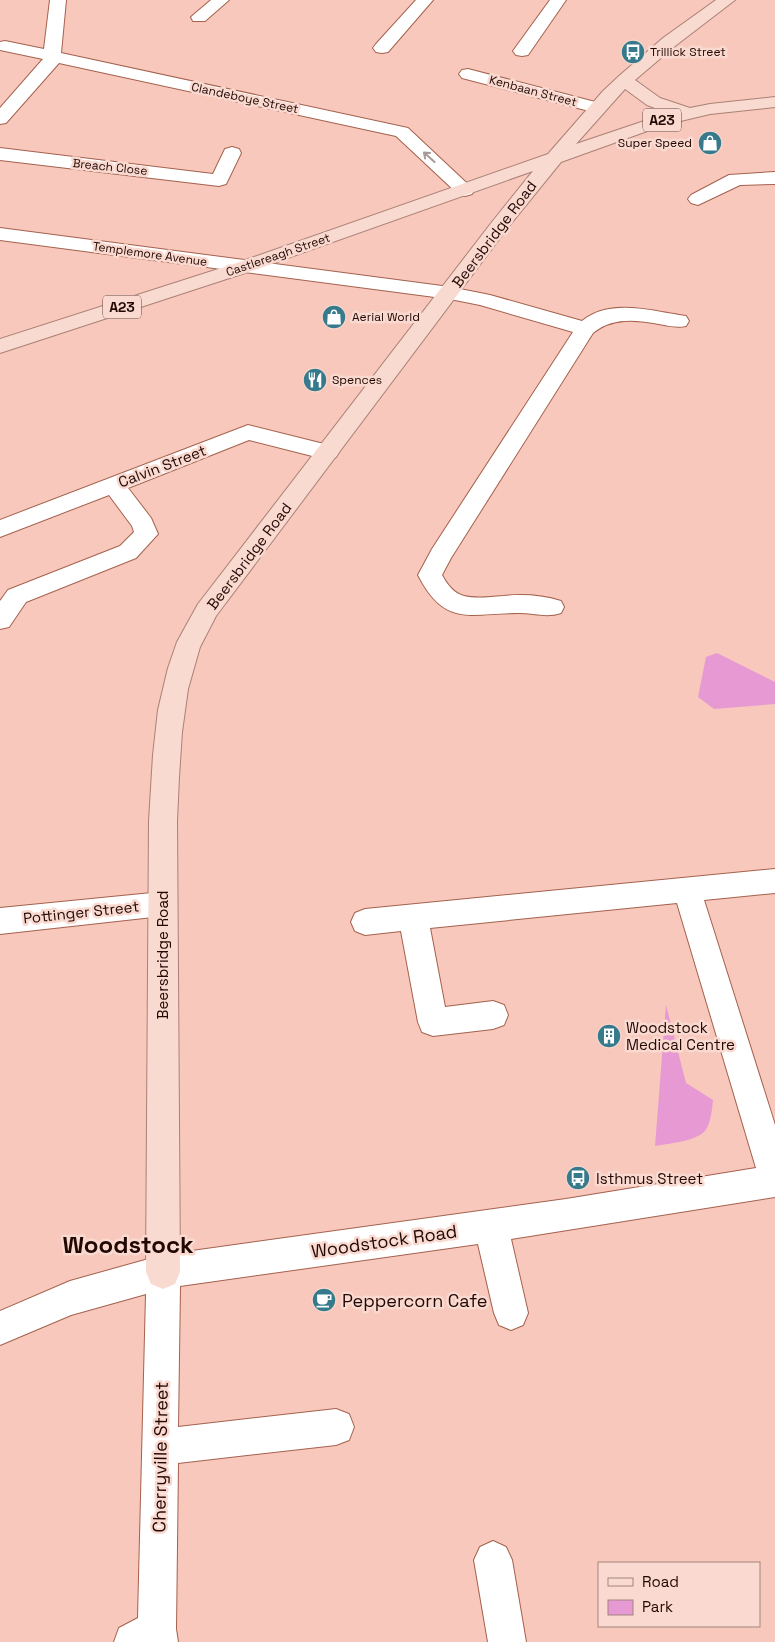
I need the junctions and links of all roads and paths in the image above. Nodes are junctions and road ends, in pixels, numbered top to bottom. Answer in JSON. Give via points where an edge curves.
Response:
{"nodes":[{"id":1,"x":58,"y":0,"type":"edge"},
{"id":2,"x":221,"y":0,"type":"edge"},
{"id":3,"x":425,"y":0,"type":"edge"},
{"id":4,"x":558,"y":0,"type":"edge"},
{"id":5,"x":727,"y":0,"type":"edge"},
{"id":6,"x":199,"y":17,"type":"dead end"},
{"id":7,"x":5,"y":46,"type":"dead end"},
{"id":8,"x":382,"y":48,"type":"dead end"},
{"id":9,"x":522,"y":51,"type":"dead end"},
{"id":10,"x":52,"y":57,"type":"junction"},
{"id":11,"x":468,"y":74,"type":"dead end"},
{"id":12,"x":625,"y":80,"type":"junction"},
{"id":13,"x":775,"y":102,"type":"edge"},
{"id":14,"x":597,"y":108,"type":"junction"},
{"id":15,"x":689,"y":113,"type":"junction"},
{"id":16,"x":0,"y":119,"type":"edge"},
{"id":17,"x":232,"y":153,"type":"dead end"},
{"id":18,"x":0,"y":154,"type":"edge"},
{"id":19,"x":553,"y":158,"type":"junction"},
{"id":20,"x":775,"y":178,"type":"edge"},
{"id":21,"x":465,"y":190,"type":"junction"},
{"id":22,"x":698,"y":199,"type":"dead end"},
{"id":23,"x":0,"y":234,"type":"edge"},
{"id":24,"x":244,"y":267,"type":"junction"},
{"id":25,"x":450,"y":293,"type":"junction"},
{"id":26,"x":679,"y":321,"type":"dead end"},
{"id":27,"x":585,"y":329,"type":"junction"},
{"id":28,"x":0,"y":346,"type":"edge"},
{"id":29,"x":328,"y":452,"type":"junction"},
{"id":30,"x":113,"y":485,"type":"junction"},
{"id":31,"x":0,"y":529,"type":"edge"},
{"id":32,"x":552,"y":607,"type":"dead end"},
{"id":33,"x":0,"y":620,"type":"edge"},
{"id":34,"x":775,"y":881,"type":"edge"},
{"id":35,"x":687,"y":890,"type":"junction"},
{"id":36,"x":162,"y":904,"type":"junction"},
{"id":37,"x":413,"y":917,"type":"junction"},
{"id":38,"x":0,"y":921,"type":"edge"},
{"id":39,"x":365,"y":922,"type":"dead end"},
{"id":40,"x":493,"y":1014,"type":"dead end"},
{"id":41,"x":775,"y":1177,"type":"edge"},
{"id":42,"x":775,"y":1181,"type":"edge"},
{"id":43,"x":491,"y":1226,"type":"junction"},
{"id":44,"x":163,"y":1272,"type":"junction"},
{"id":45,"x":511,"y":1313,"type":"dead end"},
{"id":46,"x":0,"y":1328,"type":"edge"},
{"id":47,"x":336,"y":1427,"type":"dead end"},
{"id":48,"x":160,"y":1447,"type":"junction"},
{"id":49,"x":493,"y":1560,"type":"dead end"},
{"id":50,"x":150,"y":1638,"type":"edge"},
{"id":51,"x":507,"y":1642,"type":"edge"}],
"edges":[{"from":1,"to":10,"type":"street"},
{"from":2,"to":6,"type":"street"},
{"from":3,"to":8,"type":"street"},
{"from":4,"to":9,"type":"street"},
{"from":5,"to":12,"type":"main road","name":"Beersbridge Road","via":[[669,42]]},
{"from":7,"to":10,"type":"street","name":"Clandeboye Street"},
{"from":10,"to":16,"type":"street","via":[[50,64]]},
{"from":21,"to":10,"type":"street","name":"Clandeboye Street","one_way":true,"via":[[402,132]]},
{"from":11,"to":14,"type":"street","name":"Kenbaan Street"},
{"from":12,"to":14,"type":"main road","name":"Beersbridge Road"},
{"from":12,"to":15,"type":"main road","via":[[656,104]]},
{"from":13,"to":15,"type":"main road","number":"A23"},
{"from":14,"to":19,"type":"main road","name":"Beersbridge Road"},
{"from":15,"to":19,"type":"main road","number":"A23"},
{"from":17,"to":18,"type":"street","name":"Breach Close","via":[[228,181]]},
{"from":19,"to":21,"type":"main road","name":"Castlereagh Street","number":"A23"},
{"from":19,"to":25,"type":"main road","name":"Beersbridge Road"},
{"from":20,"to":22,"type":"street","via":[[736,179]]},
{"from":21,"to":24,"type":"main road","name":"Castlereagh Street","number":"A23"},
{"from":23,"to":24,"type":"street","name":"Templemore Avenue"},
{"from":24,"to":25,"type":"street","name":"Templemore Avenue"},
{"from":24,"to":28,"type":"main road","name":"Castlereagh Street","number":"A23"},
{"from":25,"to":27,"type":"street","name":"Templemore Avenue","via":[[483,299]]},
{"from":25,"to":29,"type":"main road","name":"Beersbridge Road"},
{"from":26,"to":27,"type":"street","via":[[621,314],[593,321]]},
{"from":27,"to":32,"type":"street","via":[[430,575],[435,589],[457,604]]},
{"from":29,"to":30,"type":"street","name":"Calvin Street","via":[[248,432]]},
{"from":29,"to":36,"type":"main road","name":"Beersbridge Road","via":[[207,610],[188,646],[176,684],[166,761]]},
{"from":30,"to":31,"type":"street","name":"Calvin Street"},
{"from":30,"to":33,"type":"street","via":[[143,524],[146,534],[128,552],[17,596]]},
{"from":34,"to":35,"type":"street"},
{"from":35,"to":37,"type":"street"},
{"from":35,"to":41,"type":"street"},
{"from":36,"to":38,"type":"street","name":"Pottinger Street"},
{"from":36,"to":44,"type":"main road","name":"Beersbridge Road"},
{"from":37,"to":39,"type":"street"},
{"from":37,"to":40,"type":"street","via":[[433,1022]]},
{"from":42,"to":43,"type":"street","name":"Woodstock Road"},
{"from":43,"to":44,"type":"street","name":"Woodstock Road"},
{"from":43,"to":45,"type":"street"},
{"from":44,"to":46,"type":"street","name":"Woodstock Road","via":[[70,1298]]},
{"from":44,"to":48,"type":"street","name":"Cherryville Street"},
{"from":47,"to":48,"type":"street"},
{"from":48,"to":50,"type":"street","name":"Cherryville Street"},
{"from":49,"to":51,"type":"street"}]}
